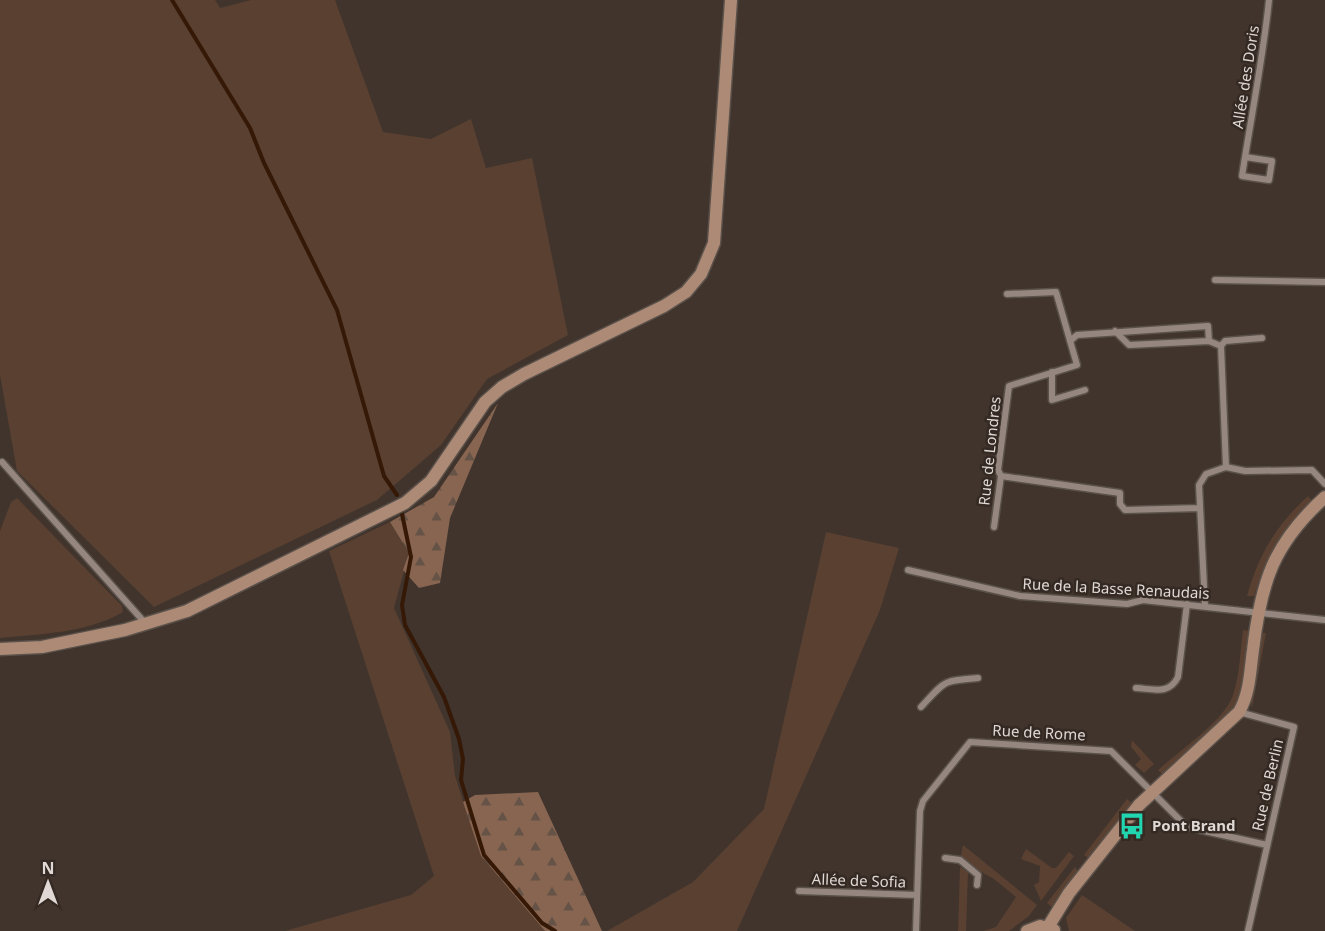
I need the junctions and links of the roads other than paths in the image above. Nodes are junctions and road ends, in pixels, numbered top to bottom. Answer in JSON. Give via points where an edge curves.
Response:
{"nodes":[{"id":1,"x":731,"y":0,"type":"edge"},
{"id":2,"x":1269,"y":0,"type":"edge"},
{"id":3,"x":1245,"y":157,"type":"junction"},
{"id":4,"x":1215,"y":280,"type":"dead end"},
{"id":5,"x":1325,"y":282,"type":"edge"},
{"id":6,"x":1008,"y":294,"type":"dead end"},
{"id":7,"x":1115,"y":331,"type":"junction"},
{"id":8,"x":1262,"y":338,"type":"dead end"},
{"id":9,"x":1070,"y":341,"type":"junction"},
{"id":10,"x":1209,"y":341,"type":"junction"},
{"id":11,"x":1221,"y":346,"type":"junction"},
{"id":12,"x":1052,"y":372,"type":"junction"},
{"id":13,"x":1085,"y":390,"type":"dead end"},
{"id":14,"x":2,"y":462,"type":"dead end"},
{"id":15,"x":1226,"y":467,"type":"junction"},
{"id":16,"x":1001,"y":476,"type":"junction"},
{"id":17,"x":1325,"y":484,"type":"edge"},
{"id":18,"x":1325,"y":497,"type":"edge"},
{"id":19,"x":1200,"y":508,"type":"junction"},
{"id":20,"x":994,"y":527,"type":"dead end"},
{"id":21,"x":908,"y":570,"type":"dead end"},
{"id":22,"x":1187,"y":604,"type":"junction"},
{"id":23,"x":1204,"y":606,"type":"junction"},
{"id":24,"x":1257,"y":613,"type":"junction"},
{"id":25,"x":1325,"y":620,"type":"edge"},
{"id":26,"x":147,"y":625,"type":"junction"},
{"id":27,"x":0,"y":649,"type":"edge"},
{"id":28,"x":978,"y":678,"type":"dead end"},
{"id":29,"x":1136,"y":688,"type":"dead end"},
{"id":30,"x":921,"y":707,"type":"dead end"},
{"id":31,"x":1239,"y":712,"type":"junction"},
{"id":32,"x":1151,"y":792,"type":"junction"},
{"id":33,"x":1267,"y":845,"type":"junction"},
{"id":34,"x":945,"y":858,"type":"dead end"},
{"id":35,"x":977,"y":885,"type":"dead end"},
{"id":36,"x":799,"y":891,"type":"dead end"},
{"id":37,"x":917,"y":895,"type":"junction"},
{"id":38,"x":1052,"y":929,"type":"edge"},
{"id":39,"x":916,"y":931,"type":"edge"},
{"id":40,"x":1027,"y":931,"type":"edge"},
{"id":41,"x":1248,"y":931,"type":"edge"}],
"edges":[{"from":1,"to":26,"type":"street","via":[[714,243],[701,274],[686,292],[502,387],[485,402],[431,481],[405,503],[187,610]]},
{"from":2,"to":3,"type":"street","name":"Allée des Doris"},
{"from":3,"to":3,"type":"street","via":[[1272,161],[1269,180],[1242,176]]},
{"from":4,"to":5,"type":"street"},
{"from":6,"to":9,"type":"street","name":"Rue de Londres","via":[[1056,292]]},
{"from":7,"to":9,"type":"street","via":[[1077,335]]},
{"from":7,"to":10,"type":"street","via":[[1129,345]]},
{"from":7,"to":10,"type":"street","via":[[1208,326]]},
{"from":8,"to":11,"type":"street","via":[[1225,341]]},
{"from":9,"to":12,"type":"street","name":"Rue de Londres","via":[[1077,365]]},
{"from":10,"to":11,"type":"street"},
{"from":11,"to":15,"type":"street"},
{"from":12,"to":13,"type":"street","via":[[1052,400]]},
{"from":12,"to":16,"type":"street","name":"Rue de Londres","via":[[1009,386],[998,470]]},
{"from":14,"to":26,"type":"street"},
{"from":15,"to":17,"type":"street","via":[[1245,471],[1312,470]]},
{"from":15,"to":19,"type":"street","via":[[1206,474],[1199,485]]},
{"from":16,"to":19,"type":"street","via":[[1120,493],[1120,504],[1125,510]]},
{"from":16,"to":20,"type":"street","name":"Rue de Londres"},
{"from":18,"to":24,"type":"street","via":[[1296,525],[1276,554]]},
{"from":19,"to":23,"type":"street"},
{"from":21,"to":22,"type":"street","name":"Rue de la Basse Renaudais","via":[[1020,596]]},
{"from":22,"to":23,"type":"street","name":"Rue de la Basse Renaudais"},
{"from":22,"to":29,"type":"street","via":[[1174,686],[1165,690]]},
{"from":23,"to":24,"type":"street","name":"Rue de la Basse Renaudais"},
{"from":24,"to":25,"type":"street","name":"Rue de la Basse Renaudais"},
{"from":24,"to":31,"type":"street","via":[[1248,687]]},
{"from":26,"to":27,"type":"street","via":[[42,647]]},
{"from":28,"to":30,"type":"street","via":[[942,683]]},
{"from":31,"to":32,"type":"street"},
{"from":31,"to":33,"type":"street","name":"Rue de Berlin","via":[[1294,727]]},
{"from":32,"to":33,"type":"street","name":"Rue de Berlin","via":[[1187,827]]},
{"from":32,"to":37,"type":"street","name":"Rue de Rome","via":[[1111,751],[970,742],[923,801]]},
{"from":32,"to":38,"type":"street","via":[[1069,893]]},
{"from":33,"to":41,"type":"street"},
{"from":34,"to":35,"type":"street","via":[[960,860],[978,875]]},
{"from":36,"to":37,"type":"street","name":"Allée de Sofia"},
{"from":37,"to":39,"type":"street","name":"Rue de Rome"},
{"from":38,"to":40,"type":"street","via":[[1040,926]]}]}
